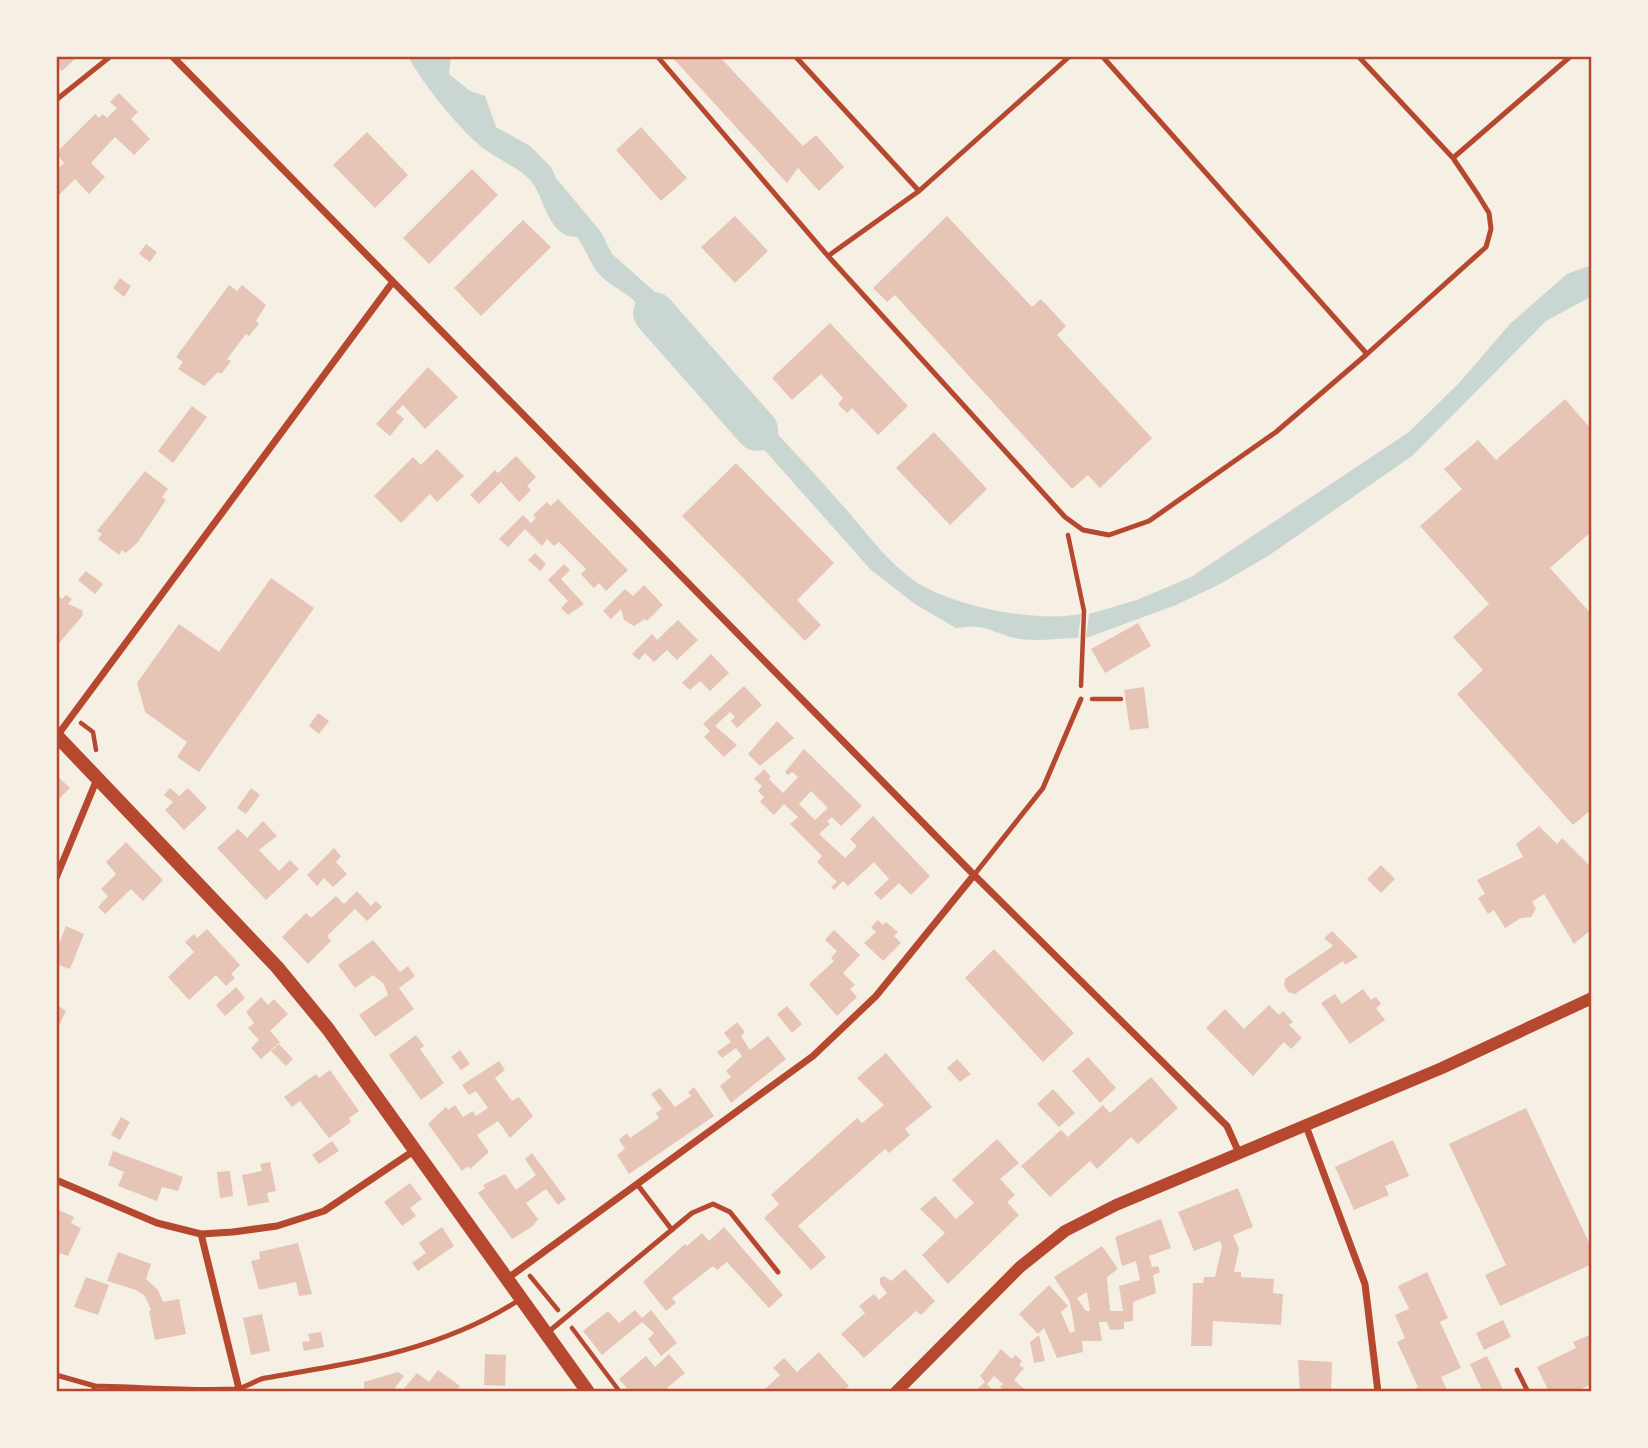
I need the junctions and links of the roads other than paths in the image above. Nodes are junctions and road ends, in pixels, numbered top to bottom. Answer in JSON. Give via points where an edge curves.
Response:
{"nodes":[{"id":1,"x":111,"y":56,"type":"edge"},
{"id":2,"x":172,"y":56,"type":"edge"},
{"id":3,"x":657,"y":56,"type":"edge"},
{"id":4,"x":795,"y":56,"type":"edge"},
{"id":5,"x":1070,"y":56,"type":"edge"},
{"id":6,"x":1102,"y":56,"type":"edge"},
{"id":7,"x":1358,"y":56,"type":"edge"},
{"id":8,"x":1571,"y":56,"type":"edge"},
{"id":9,"x":56,"y":100,"type":"edge"},
{"id":10,"x":1453,"y":158,"type":"junction"},
{"id":11,"x":919,"y":191,"type":"junction"},
{"id":12,"x":828,"y":256,"type":"junction"},
{"id":13,"x":392,"y":283,"type":"junction"},
{"id":14,"x":1367,"y":354,"type":"junction"},
{"id":15,"x":1082,"y":698,"type":"road end"},
{"id":16,"x":57,"y":736,"type":"edge"},
{"id":17,"x":97,"y":779,"type":"junction"},
{"id":18,"x":974,"y":876,"type":"junction"},
{"id":19,"x":56,"y":878,"type":"edge"},
{"id":20,"x":1592,"y":998,"type":"edge"},
{"id":21,"x":1306,"y":1126,"type":"junction"},
{"id":22,"x":415,"y":1150,"type":"junction"},
{"id":23,"x":1239,"y":1153,"type":"junction"},
{"id":24,"x":56,"y":1180,"type":"edge"},
{"id":25,"x":637,"y":1184,"type":"junction"},
{"id":26,"x":672,"y":1230,"type":"junction"},
{"id":27,"x":201,"y":1234,"type":"junction"},
{"id":28,"x":778,"y":1272,"type":"dead end"},
{"id":29,"x":508,"y":1278,"type":"junction"},
{"id":30,"x":522,"y":1298,"type":"junction"},
{"id":31,"x":547,"y":1333,"type":"junction"},
{"id":32,"x":1517,"y":1370,"type":"dead end"},
{"id":33,"x":56,"y":1375,"type":"edge"},
{"id":34,"x":94,"y":1389,"type":"edge"},
{"id":35,"x":241,"y":1390,"type":"edge"},
{"id":36,"x":588,"y":1392,"type":"edge"},
{"id":37,"x":896,"y":1392,"type":"edge"},
{"id":38,"x":1378,"y":1392,"type":"edge"},
{"id":39,"x":1528,"y":1392,"type":"edge"}],
"edges":[{"from":1,"to":9,"type":"lane"},
{"from":2,"to":13,"type":"street"},
{"from":3,"to":12,"type":"lane"},
{"from":4,"to":11,"type":"lane"},
{"from":5,"to":11,"type":"lane"},
{"from":6,"to":14,"type":"lane"},
{"from":7,"to":10,"type":"lane"},
{"from":8,"to":10,"type":"lane"},
{"from":10,"to":14,"type":"lane","via":[[1489,213],[1492,229],[1486,247]]},
{"from":11,"to":12,"type":"lane"},
{"from":12,"to":14,"type":"lane","via":[[1065,517],[1083,530],[1109,535],[1149,521],[1276,432]]},
{"from":13,"to":16,"type":"street"},
{"from":13,"to":18,"type":"street"},
{"from":15,"to":18,"type":"lane","via":[[1043,788]]},
{"from":16,"to":17,"type":"main road"},
{"from":17,"to":19,"type":"street"},
{"from":17,"to":22,"type":"main road","via":[[277,967]]},
{"from":18,"to":23,"type":"street","via":[[1227,1126]]},
{"from":18,"to":25,"type":"street","via":[[876,996],[813,1056]]},
{"from":20,"to":21,"type":"street"},
{"from":21,"to":23,"type":"street"},
{"from":21,"to":38,"type":"street","via":[[1365,1284]]},
{"from":22,"to":27,"type":"street","via":[[324,1211],[277,1226]]},
{"from":22,"to":29,"type":"main road"},
{"from":23,"to":37,"type":"street","via":[[1065,1231],[1020,1267]]},
{"from":24,"to":27,"type":"street","via":[[157,1223]]},
{"from":25,"to":26,"type":"lane"},
{"from":25,"to":29,"type":"street"},
{"from":26,"to":28,"type":"lane","via":[[692,1213],[713,1204],[730,1212]]},
{"from":26,"to":31,"type":"lane"},
{"from":27,"to":35,"type":"street"},
{"from":29,"to":30,"type":"main road"},
{"from":30,"to":31,"type":"main road"},
{"from":30,"to":35,"type":"lane","via":[[414,1348],[344,1366],[262,1379]]},
{"from":31,"to":36,"type":"main road"},
{"from":32,"to":39,"type":"lane"},
{"from":33,"to":34,"type":"lane"},
{"from":34,"to":35,"type":"lane"}]}
